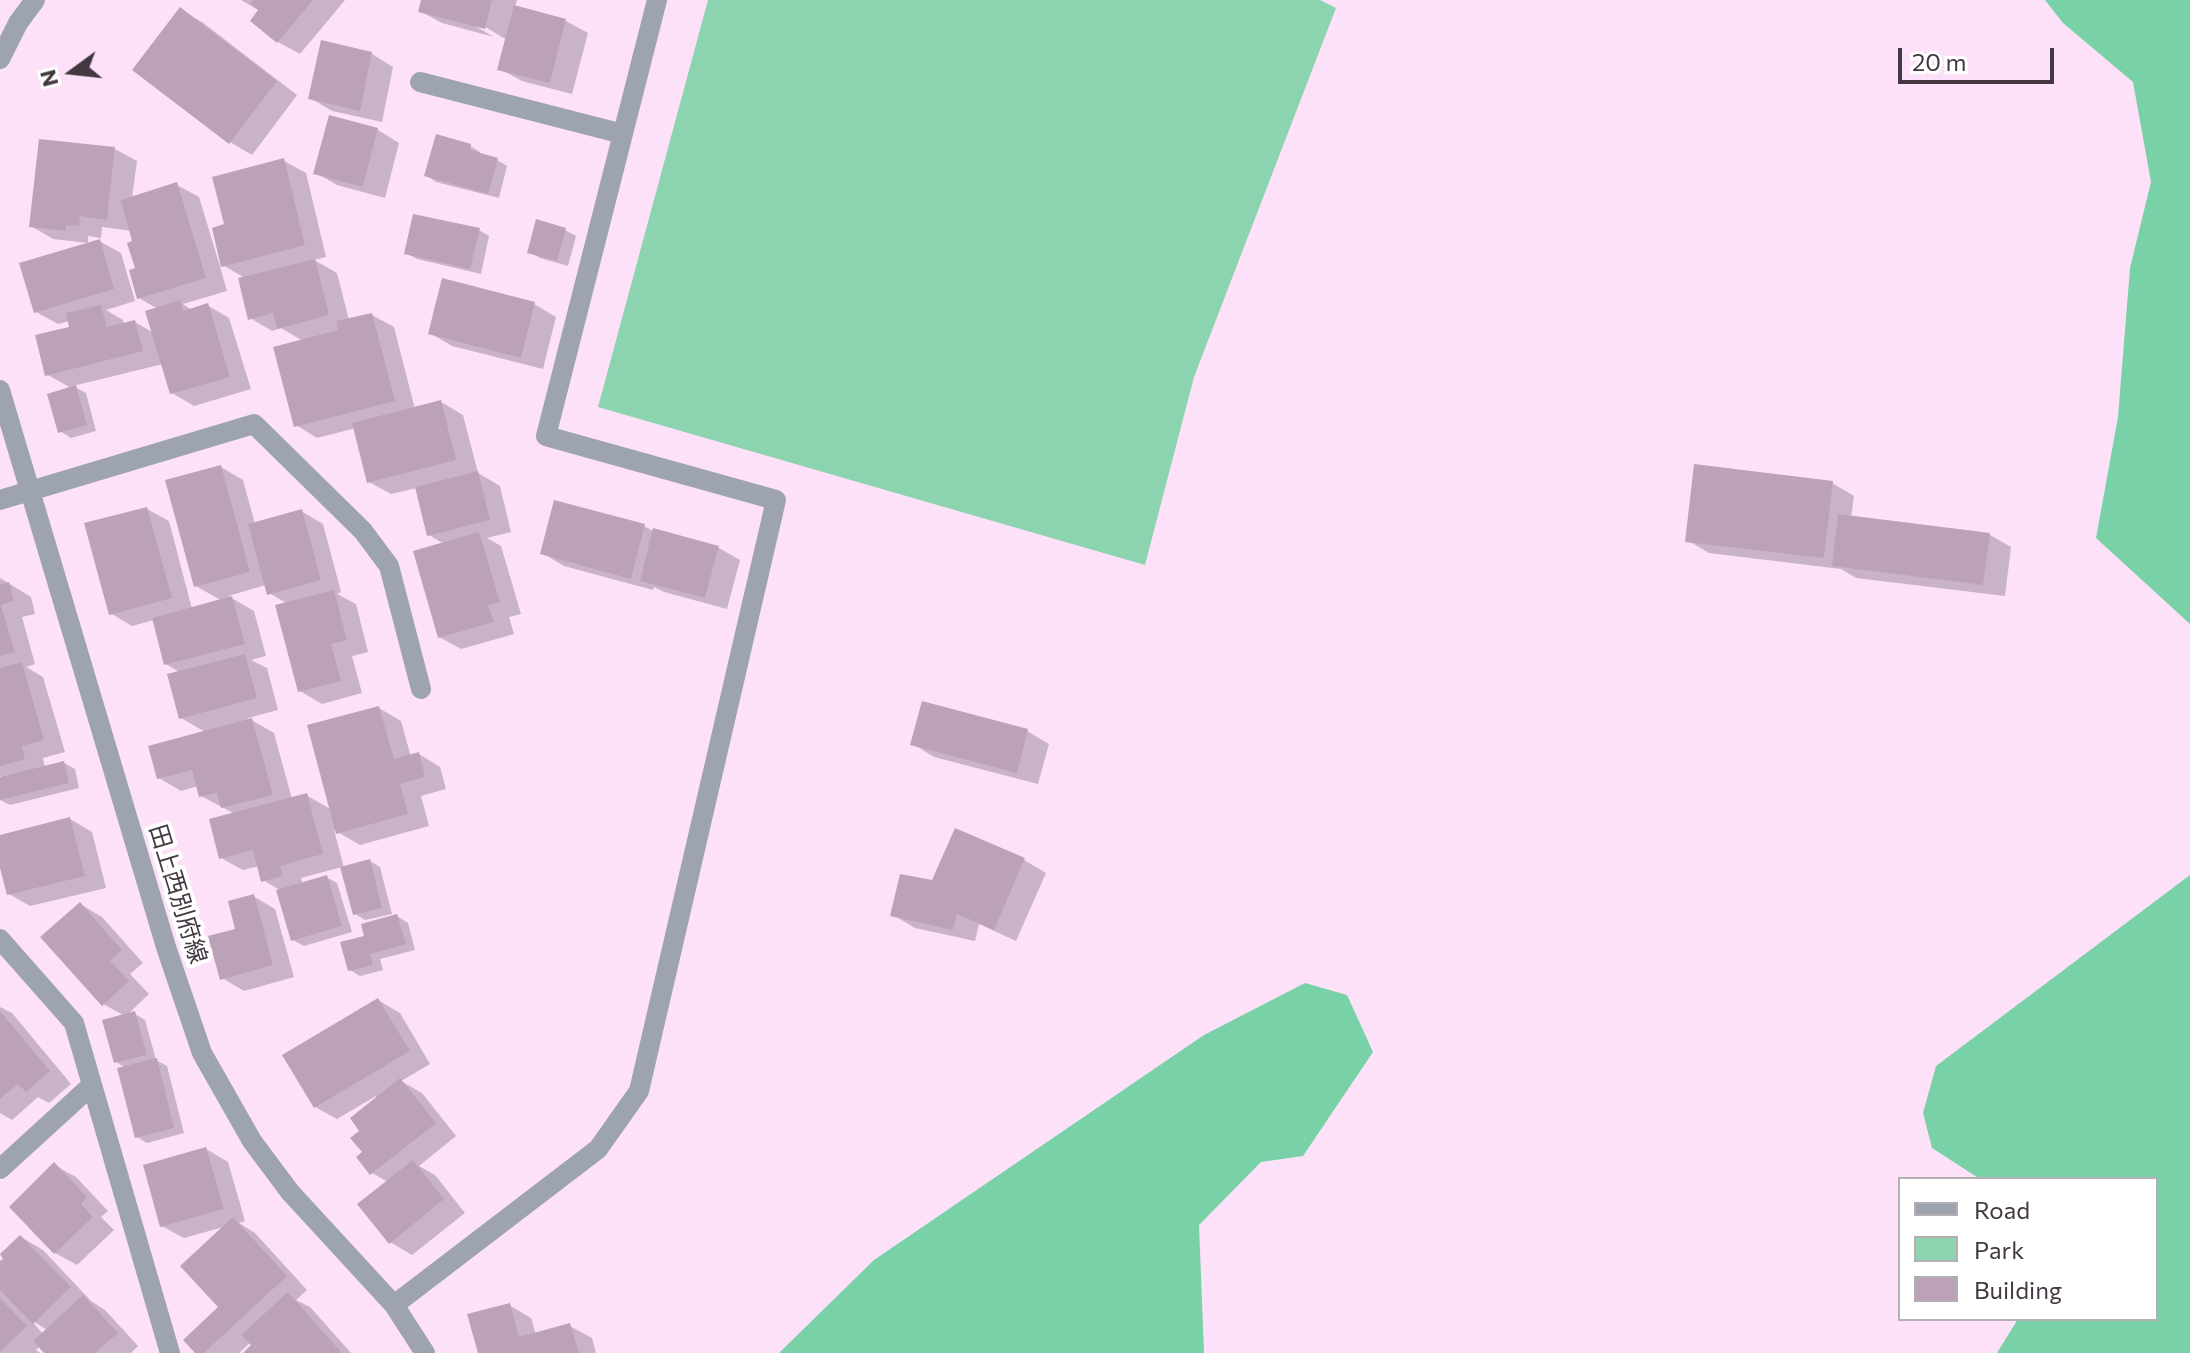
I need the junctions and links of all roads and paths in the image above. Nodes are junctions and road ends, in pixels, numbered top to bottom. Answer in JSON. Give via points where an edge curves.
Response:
{"nodes":[{"id":1,"x":35,"y":0,"type":"edge"},
{"id":2,"x":657,"y":0,"type":"edge"},
{"id":3,"x":0,"y":59,"type":"edge"},
{"id":4,"x":420,"y":82,"type":"dead end"},
{"id":5,"x":623,"y":134,"type":"junction"},
{"id":6,"x":0,"y":390,"type":"edge"},
{"id":7,"x":30,"y":491,"type":"junction"},
{"id":8,"x":0,"y":500,"type":"edge"},
{"id":9,"x":421,"y":689,"type":"dead end"},
{"id":10,"x":0,"y":939,"type":"edge"},
{"id":11,"x":92,"y":1085,"type":"junction"},
{"id":12,"x":0,"y":1169,"type":"edge"},
{"id":13,"x":394,"y":1305,"type":"junction"},
{"id":14,"x":170,"y":1353,"type":"edge"},
{"id":15,"x":425,"y":1353,"type":"edge"}],
"edges":[{"from":1,"to":3,"type":"street"},
{"from":2,"to":5,"type":"street"},
{"from":4,"to":5,"type":"street"},
{"from":5,"to":13,"type":"street","via":[[546,436],[776,500],[639,1091],[598,1149]]},
{"from":6,"to":7,"type":"street","name":"田上西別府線"},
{"from":7,"to":8,"type":"street"},
{"from":7,"to":9,"type":"street","via":[[254,424],[363,531],[389,566]]},
{"from":7,"to":13,"type":"street","name":"田上西別府線","via":[[202,1053],[252,1141],[290,1192]]},
{"from":10,"to":11,"type":"street","via":[[74,1023]]},
{"from":11,"to":12,"type":"street"},
{"from":11,"to":14,"type":"street"},
{"from":13,"to":15,"type":"street","name":"田上西別府線"}]}
